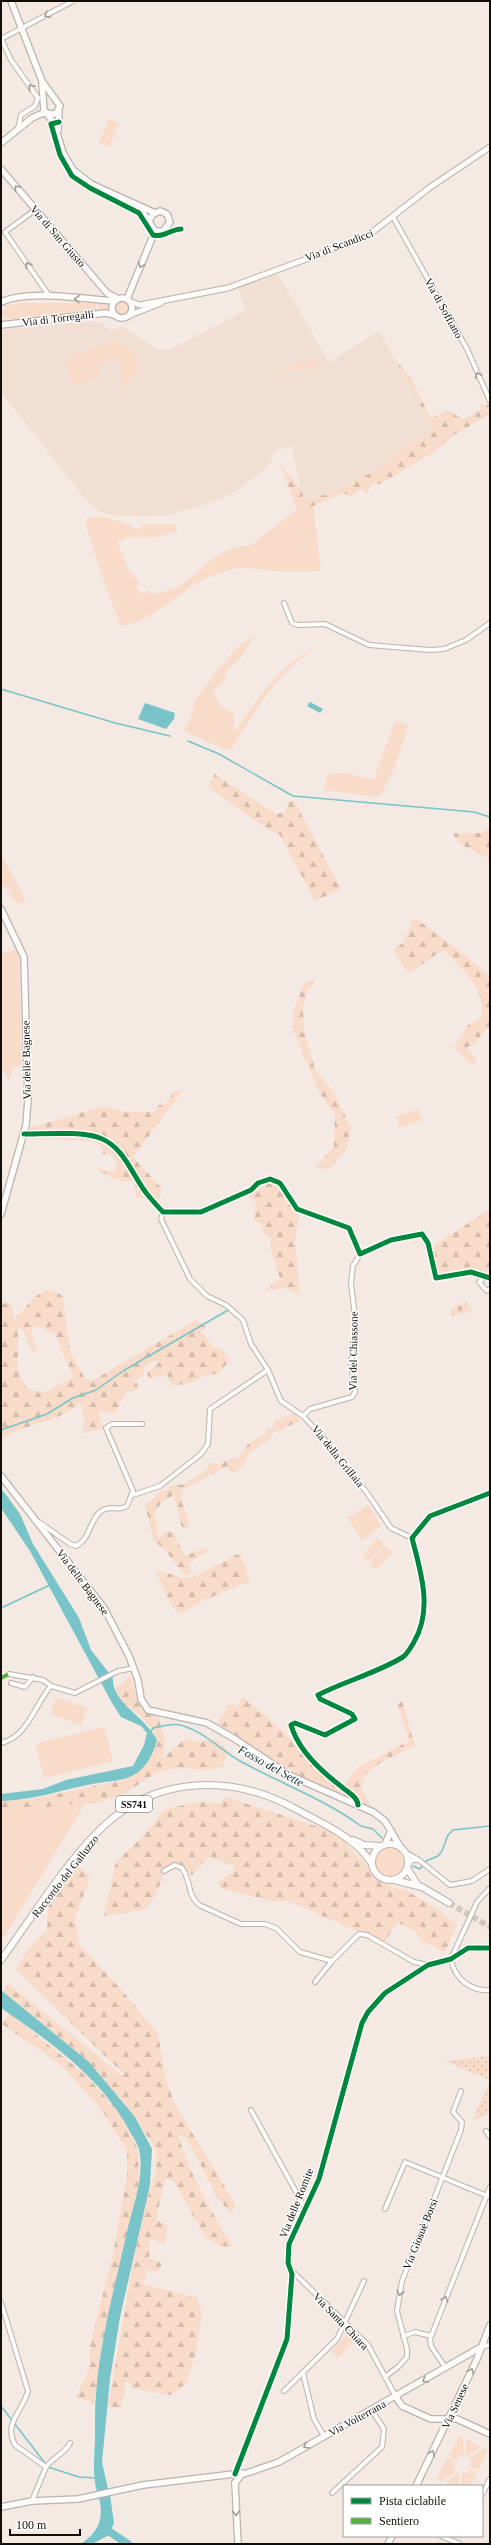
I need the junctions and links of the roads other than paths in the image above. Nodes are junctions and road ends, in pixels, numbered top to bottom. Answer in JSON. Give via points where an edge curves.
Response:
{"nodes":[{"id":1,"x":11,"y":1,"type":"edge"},
{"id":2,"x":72,"y":1,"type":"edge"},
{"id":3,"x":22,"y":29,"type":"junction"},
{"id":4,"x":1,"y":38,"type":"edge"},
{"id":5,"x":42,"y":81,"type":"junction"},
{"id":6,"x":56,"y":99,"type":"junction"},
{"id":7,"x":44,"y":104,"type":"junction"},
{"id":8,"x":59,"y":110,"type":"junction"},
{"id":9,"x":48,"y":113,"type":"junction"},
{"id":10,"x":32,"y":118,"type":"junction"},
{"id":11,"x":18,"y":129,"type":"junction"},
{"id":12,"x":58,"y":135,"type":"junction"},
{"id":13,"x":1,"y":143,"type":"edge"},
{"id":14,"x":490,"y":147,"type":"edge"},
{"id":15,"x":1,"y":169,"type":"edge"},
{"id":16,"x":138,"y":206,"type":"junction"},
{"id":17,"x":35,"y":210,"type":"junction"},
{"id":18,"x":155,"y":213,"type":"junction"},
{"id":19,"x":393,"y":217,"type":"junction"},
{"id":20,"x":149,"y":221,"type":"junction"},
{"id":21,"x":155,"y":231,"type":"junction"},
{"id":22,"x":50,"y":297,"type":"junction"},
{"id":23,"x":117,"y":300,"type":"junction"},
{"id":24,"x":128,"y":300,"type":"junction"},
{"id":25,"x":168,"y":300,"type":"junction"},
{"id":26,"x":1,"y":302,"type":"edge"},
{"id":27,"x":115,"y":315,"type":"junction"},
{"id":28,"x":130,"y":315,"type":"junction"},
{"id":29,"x":1,"y":325,"type":"edge"},
{"id":30,"x":490,"y":401,"type":"edge"},
{"id":31,"x":284,"y":603,"type":"dead end"},
{"id":32,"x":490,"y":623,"type":"edge"},
{"id":33,"x":1,"y":909,"type":"edge"},
{"id":34,"x":24,"y":1134,"type":"junction"},
{"id":35,"x":163,"y":1212,"type":"junction"},
{"id":36,"x":1,"y":1214,"type":"edge"},
{"id":37,"x":360,"y":1254,"type":"junction"},
{"id":38,"x":485,"y":1277,"type":"junction"},
{"id":39,"x":490,"y":1278,"type":"edge"},
{"id":40,"x":490,"y":1288,"type":"edge"},
{"id":41,"x":268,"y":1370,"type":"junction"},
{"id":42,"x":303,"y":1416,"type":"junction"},
{"id":43,"x":142,"y":1424,"type":"dead end"},
{"id":44,"x":1,"y":1476,"type":"edge"},
{"id":45,"x":490,"y":1493,"type":"edge"},
{"id":46,"x":133,"y":1495,"type":"junction"},
{"id":47,"x":36,"y":1521,"type":"junction"},
{"id":48,"x":412,"y":1538,"type":"junction"},
{"id":49,"x":134,"y":1668,"type":"junction"},
{"id":50,"x":9,"y":1674,"type":"dead end"},
{"id":51,"x":33,"y":1677,"type":"junction"},
{"id":52,"x":11,"y":1683,"type":"dead end"},
{"id":53,"x":51,"y":1686,"type":"junction"},
{"id":54,"x":1,"y":1743,"type":"edge"},
{"id":55,"x":358,"y":1805,"type":"junction"},
{"id":56,"x":391,"y":1831,"type":"junction"},
{"id":57,"x":340,"y":1834,"type":"junction"},
{"id":58,"x":383,"y":1845,"type":"junction"},
{"id":59,"x":404,"y":1851,"type":"junction"},
{"id":60,"x":421,"y":1861,"type":"junction"},
{"id":61,"x":372,"y":1864,"type":"junction"},
{"id":62,"x":407,"y":1867,"type":"junction"},
{"id":63,"x":490,"y":1869,"type":"edge"},
{"id":64,"x":164,"y":1871,"type":"dead end"},
{"id":65,"x":392,"y":1880,"type":"junction"},
{"id":66,"x":422,"y":1887,"type":"junction"},
{"id":67,"x":490,"y":1888,"type":"edge"},
{"id":68,"x":449,"y":1903,"type":"tunnel mouth"},
{"id":69,"x":490,"y":1948,"type":"edge"},
{"id":70,"x":450,"y":1959,"type":"junction"},
{"id":71,"x":1,"y":1960,"type":"edge"},
{"id":72,"x":332,"y":1961,"type":"junction"},
{"id":73,"x":428,"y":1965,"type":"junction"},
{"id":74,"x":315,"y":1982,"type":"dead end"},
{"id":75,"x":490,"y":1990,"type":"edge"},
{"id":76,"x":461,"y":2091,"type":"dead end"},
{"id":77,"x":251,"y":2110,"type":"dead end"},
{"id":78,"x":486,"y":2131,"type":"dead end"},
{"id":79,"x":490,"y":2136,"type":"edge"},
{"id":80,"x":442,"y":2178,"type":"junction"},
{"id":81,"x":490,"y":2187,"type":"edge"},
{"id":82,"x":488,"y":2196,"type":"edge"},
{"id":83,"x":385,"y":2209,"type":"dead end"},
{"id":84,"x":306,"y":2210,"type":"junction"},
{"id":85,"x":292,"y":2271,"type":"junction"},
{"id":86,"x":364,"y":2281,"type":"dead end"},
{"id":87,"x":1,"y":2302,"type":"edge"},
{"id":88,"x":345,"y":2323,"type":"junction"},
{"id":89,"x":490,"y":2326,"type":"edge"},
{"id":90,"x":403,"y":2336,"type":"junction"},
{"id":91,"x":431,"y":2336,"type":"junction"},
{"id":92,"x":490,"y":2345,"type":"edge"},
{"id":93,"x":483,"y":2346,"type":"junction"},
{"id":94,"x":445,"y":2367,"type":"junction"},
{"id":95,"x":303,"y":2373,"type":"junction"},
{"id":96,"x":385,"y":2377,"type":"junction"},
{"id":97,"x":284,"y":2391,"type":"dead end"},
{"id":98,"x":396,"y":2397,"type":"junction"},
{"id":99,"x":371,"y":2409,"type":"junction"},
{"id":100,"x":449,"y":2419,"type":"junction"},
{"id":101,"x":490,"y":2434,"type":"edge"},
{"id":102,"x":324,"y":2436,"type":"junction"},
{"id":103,"x":70,"y":2443,"type":"dead end"},
{"id":104,"x":46,"y":2467,"type":"junction"},
{"id":105,"x":245,"y":2473,"type":"junction"},
{"id":106,"x":235,"y":2474,"type":"junction"},
{"id":107,"x":230,"y":2479,"type":"junction"},
{"id":108,"x":490,"y":2479,"type":"edge"},
{"id":109,"x":417,"y":2485,"type":"edge"},
{"id":110,"x":332,"y":2493,"type":"dead end"},
{"id":111,"x":483,"y":2493,"type":"edge"},
{"id":112,"x":32,"y":2501,"type":"junction"},
{"id":113,"x":1,"y":2507,"type":"edge"},
{"id":114,"x":445,"y":2537,"type":"edge"},
{"id":115,"x":238,"y":2544,"type":"edge"},
{"id":116,"x":458,"y":2544,"type":"edge"}],
"edges":[{"from":1,"to":3,"type":"main road"},
{"from":2,"to":3,"type":"street","one_way":true},
{"from":3,"to":4,"type":"street"},
{"from":3,"to":5,"type":"main road"},
{"from":11,"to":4,"type":"street","one_way":true,"via":[[22,114],[35,106],[38,98],[11,60]]},
{"from":5,"to":6,"type":"main road"},
{"from":5,"to":7,"type":"main road"},
{"from":6,"to":7,"type":"main road","via":[[49,99]]},
{"from":6,"to":8,"type":"main road","via":[[60,104]]},
{"from":7,"to":9,"type":"main road","via":[[44,110]]},
{"from":7,"to":10,"type":"main road"},
{"from":8,"to":9,"type":"main road","via":[[54,114]]},
{"from":8,"to":12,"type":"main road"},
{"from":9,"to":10,"type":"main road"},
{"from":9,"to":12,"type":"main road"},
{"from":10,"to":11,"type":"main road"},
{"from":11,"to":13,"type":"main road"},
{"from":12,"to":16,"type":"main road","via":[[66,158],[78,175],[91,184]]},
{"from":14,"to":19,"type":"street","name":"Via di Scandicci","via":[[444,177]]},
{"from":17,"to":15,"type":"main road","name":"Via di San Giusto","one_way":true},
{"from":16,"to":18,"type":"main road"},
{"from":16,"to":20,"type":"main road"},
{"from":22,"to":17,"type":"street","one_way":true,"via":[[5,232]]},
{"from":17,"to":23,"type":"main road","name":"Via di San Giusto","via":[[107,293]]},
{"from":18,"to":20,"type":"main road"},
{"from":18,"to":21,"type":"main road","via":[[164,212],[170,222],[163,231]]},
{"from":19,"to":25,"type":"street","name":"Via di Scandicci","via":[[366,237],[228,288]]},
{"from":30,"to":19,"type":"street","name":"Via di Soffiano","one_way":true,"via":[[467,349]]},
{"from":20,"to":21,"type":"main road"},
{"from":21,"to":24,"type":"main road","one_way":true},
{"from":23,"to":22,"type":"main road","name":"Via di Scandicci","one_way":true},
{"from":22,"to":26,"type":"main road","name":"Via di Scandicci","via":[[12,298]]},
{"from":23,"to":24,"type":"main road","name":"Via di Scandicci"},
{"from":23,"to":27,"type":"main road","via":[[112,308]]},
{"from":24,"to":25,"type":"street","name":"Via di Scandicci","via":[[140,305]]},
{"from":24,"to":28,"type":"main road","via":[[132,307]]},
{"from":25,"to":28,"type":"street","name":"Via di Scandicci"},
{"from":27,"to":28,"type":"main road","name":"Via di Scandicci","via":[[122,318]]},
{"from":27,"to":29,"type":"main road","name":"Via di Torregalli","via":[[105,313]]},
{"from":31,"to":32,"type":"street","via":[[292,623],[325,624],[369,645],[404,649],[444,649],[466,640]]},
{"from":33,"to":34,"type":"main road","name":"Via delle Bagnese","via":[[25,960],[28,1100]]},
{"from":34,"to":35,"type":"street","via":[[83,1135],[110,1143],[126,1160],[146,1194]]},
{"from":34,"to":36,"type":"main road","name":"Via delle Bagnese"},
{"from":35,"to":37,"type":"street","via":[[201,1212],[270,1179],[280,1183],[297,1209],[349,1228]]},
{"from":35,"to":41,"type":"street","name":"Via della Grillaia","via":[[161,1219],[190,1279],[207,1296],[226,1305],[240,1316],[251,1344]]},
{"from":37,"to":38,"type":"street","via":[[365,1254],[386,1242],[422,1234],[428,1243],[436,1278],[471,1272]]},
{"from":37,"to":42,"type":"street","name":"Via del Chiassone","via":[[353,1266],[351,1283],[356,1325],[351,1364],[355,1392],[352,1397],[310,1410]]},
{"from":38,"to":39,"type":"street"},
{"from":38,"to":40,"type":"street","via":[[480,1282],[487,1291]]},
{"from":41,"to":42,"type":"street","name":"Via della Grillaia","via":[[281,1401]]},
{"from":41,"to":46,"type":"street","via":[[210,1409],[208,1444],[201,1454],[160,1486]]},
{"from":42,"to":48,"type":"street","name":"Via della Grillaia","via":[[365,1490],[391,1528]]},
{"from":43,"to":46,"type":"street","via":[[112,1424],[106,1428]]},
{"from":44,"to":47,"type":"main road","name":"Via delle Bagnese"},
{"from":45,"to":48,"type":"street","via":[[430,1516]]},
{"from":46,"to":47,"type":"street","via":[[124,1508],[110,1506],[100,1512],[85,1537],[76,1546]]},
{"from":47,"to":49,"type":"main road","name":"Via delle Bagnese","via":[[104,1608]]},
{"from":48,"to":55,"type":"street","via":[[422,1577],[425,1604],[424,1619],[411,1647],[404,1656],[318,1695],[320,1699],[355,1716],[353,1720],[324,1735],[295,1723],[291,1725],[311,1758],[332,1780],[356,1798]]},
{"from":49,"to":53,"type":"street","via":[[118,1671],[75,1694]]},
{"from":49,"to":55,"type":"main road","name":"Via delle Bagnese","via":[[141,1699],[148,1710],[207,1723],[289,1775],[327,1794]]},
{"from":50,"to":51,"type":"street"},
{"from":51,"to":52,"type":"street","via":[[25,1687]]},
{"from":51,"to":53,"type":"street"},
{"from":53,"to":54,"type":"street","via":[[26,1725],[7,1742]]},
{"from":55,"to":56,"type":"main road","name":"Via delle Bagnese","via":[[382,1818]]},
{"from":56,"to":58,"type":"main road"},
{"from":56,"to":59,"type":"main road","name":"Via delle Bagnese"},
{"from":57,"to":58,"type":"main road","name":"Raccordo del Galluzzo","number":"SS741","via":[[364,1845]]},
{"from":57,"to":61,"type":"main road","name":"Raccordo del Galluzzo","number":"SS741","via":[[360,1848]]},
{"from":57,"to":71,"type":"main road","name":"Raccordo del Galluzzo","number":"SS741","via":[[264,1794],[226,1785],[199,1785],[145,1798],[105,1824],[66,1871]]},
{"from":58,"to":59,"type":"main road","number":"SS741"},
{"from":58,"to":61,"type":"main road","via":[[374,1853]]},
{"from":59,"to":60,"type":"street","name":"Via delle Bagnese"},
{"from":59,"to":62,"type":"main road","number":"SS741"},
{"from":60,"to":62,"type":"street","via":[[412,1860]]},
{"from":60,"to":63,"type":"street","name":"Via delle Bagnese","via":[[446,1882],[455,1885],[472,1881]]},
{"from":61,"to":65,"type":"main road","number":"SS741","via":[[377,1875]]},
{"from":62,"to":65,"type":"main road","via":[[401,1876]]},
{"from":62,"to":66,"type":"main road","number":"SS741","via":[[412,1879]]},
{"from":64,"to":72,"type":"street","via":[[175,1865],[182,1868],[194,1900],[216,1914],[249,1926],[256,1923],[276,1928],[300,1952]]},
{"from":65,"to":66,"type":"main road","number":"SS741"},
{"from":66,"to":68,"type":"main road","number":"SS741"},
{"from":67,"to":70,"type":"street","via":[[477,1902]]},
{"from":69,"to":70,"type":"street","name":"Via delle Romite","via":[[468,1948]]},
{"from":70,"to":73,"type":"street","name":"Via delle Romite"},
{"from":70,"to":75,"type":"street","via":[[454,1969],[466,1984],[474,1989]]},
{"from":72,"to":73,"type":"street","via":[[359,1934],[367,1935],[414,1962]]},
{"from":72,"to":74,"type":"street"},
{"from":73,"to":84,"type":"street","name":"Via delle Romite","via":[[385,1993],[362,2023],[318,2180]]},
{"from":76,"to":80,"type":"street","name":"Via Giosuè Borsi","via":[[453,2112],[462,2122],[462,2126]]},
{"from":77,"to":84,"type":"street","name":"Via delle Romite"},
{"from":78,"to":79,"type":"street"},
{"from":80,"to":82,"type":"street"},
{"from":80,"to":83,"type":"street","via":[[405,2162]]},
{"from":80,"to":90,"type":"street","name":"Via Giosuè Borsi","one_way":true,"via":[[402,2281],[397,2311]]},
{"from":81,"to":82,"type":"street"},
{"from":91,"to":82,"type":"street","one_way":true},
{"from":84,"to":85,"type":"street","name":"Via delle Romite","via":[[289,2244],[288,2263]]},
{"from":85,"to":88,"type":"street","name":"Via Santa Chiara"},
{"from":85,"to":106,"type":"street","name":"Via delle Romite","via":[[290,2328],[287,2339]]},
{"from":86,"to":88,"type":"street"},
{"from":87,"to":104,"type":"street","via":[[28,2391],[24,2404],[12,2421],[13,2440],[15,2445]]},
{"from":88,"to":95,"type":"street","via":[[337,2339]]},
{"from":88,"to":96,"type":"street","name":"Via Santa Chiara","via":[[368,2346]]},
{"from":89,"to":93,"type":"main road","name":"Via Senese"},
{"from":90,"to":91,"type":"street","via":[[415,2332]]},
{"from":90,"to":96,"type":"street","name":"Via Giosuè Borsi","via":[[407,2357]]},
{"from":91,"to":94,"type":"street","via":[[431,2346]]},
{"from":92,"to":93,"type":"street"},
{"from":93,"to":94,"type":"main road","name":"Via Volterrana"},
{"from":100,"to":93,"type":"main road","name":"Via Senese","one_way":true},
{"from":94,"to":98,"type":"main road","name":"Via Volterrana","one_way":true},
{"from":95,"to":97,"type":"street"},
{"from":95,"to":102,"type":"street","via":[[314,2419]]},
{"from":96,"to":98,"type":"street","name":"Via Santa Chiara"},
{"from":98,"to":99,"type":"main road","name":"Via Volterrana"},
{"from":98,"to":100,"type":"main road","via":[[402,2406],[431,2419]]},
{"from":99,"to":102,"type":"main road","name":"Via Volterrana"},
{"from":99,"to":110,"type":"street","via":[[384,2429],[382,2448]]},
{"from":100,"to":101,"type":"main road","via":[[457,2419]]},
{"from":109,"to":100,"type":"main road","name":"Via Senese","one_way":true},
{"from":102,"to":105,"type":"main road","name":"Via Volterrana","one_way":true,"via":[[279,2462]]},
{"from":103,"to":104,"type":"street","via":[[66,2450],[55,2455]]},
{"from":104,"to":112,"type":"street"},
{"from":105,"to":106,"type":"main road"},
{"from":105,"to":107,"type":"main road","name":"Via Volterrana"},
{"from":106,"to":107,"type":"main road"},
{"from":107,"to":112,"type":"main road","via":[[162,2482],[87,2497]]},
{"from":107,"to":115,"type":"main road","one_way":true},
{"from":108,"to":111,"type":"street"},
{"from":112,"to":113,"type":"main road"},
{"from":114,"to":116,"type":"street"}]}
